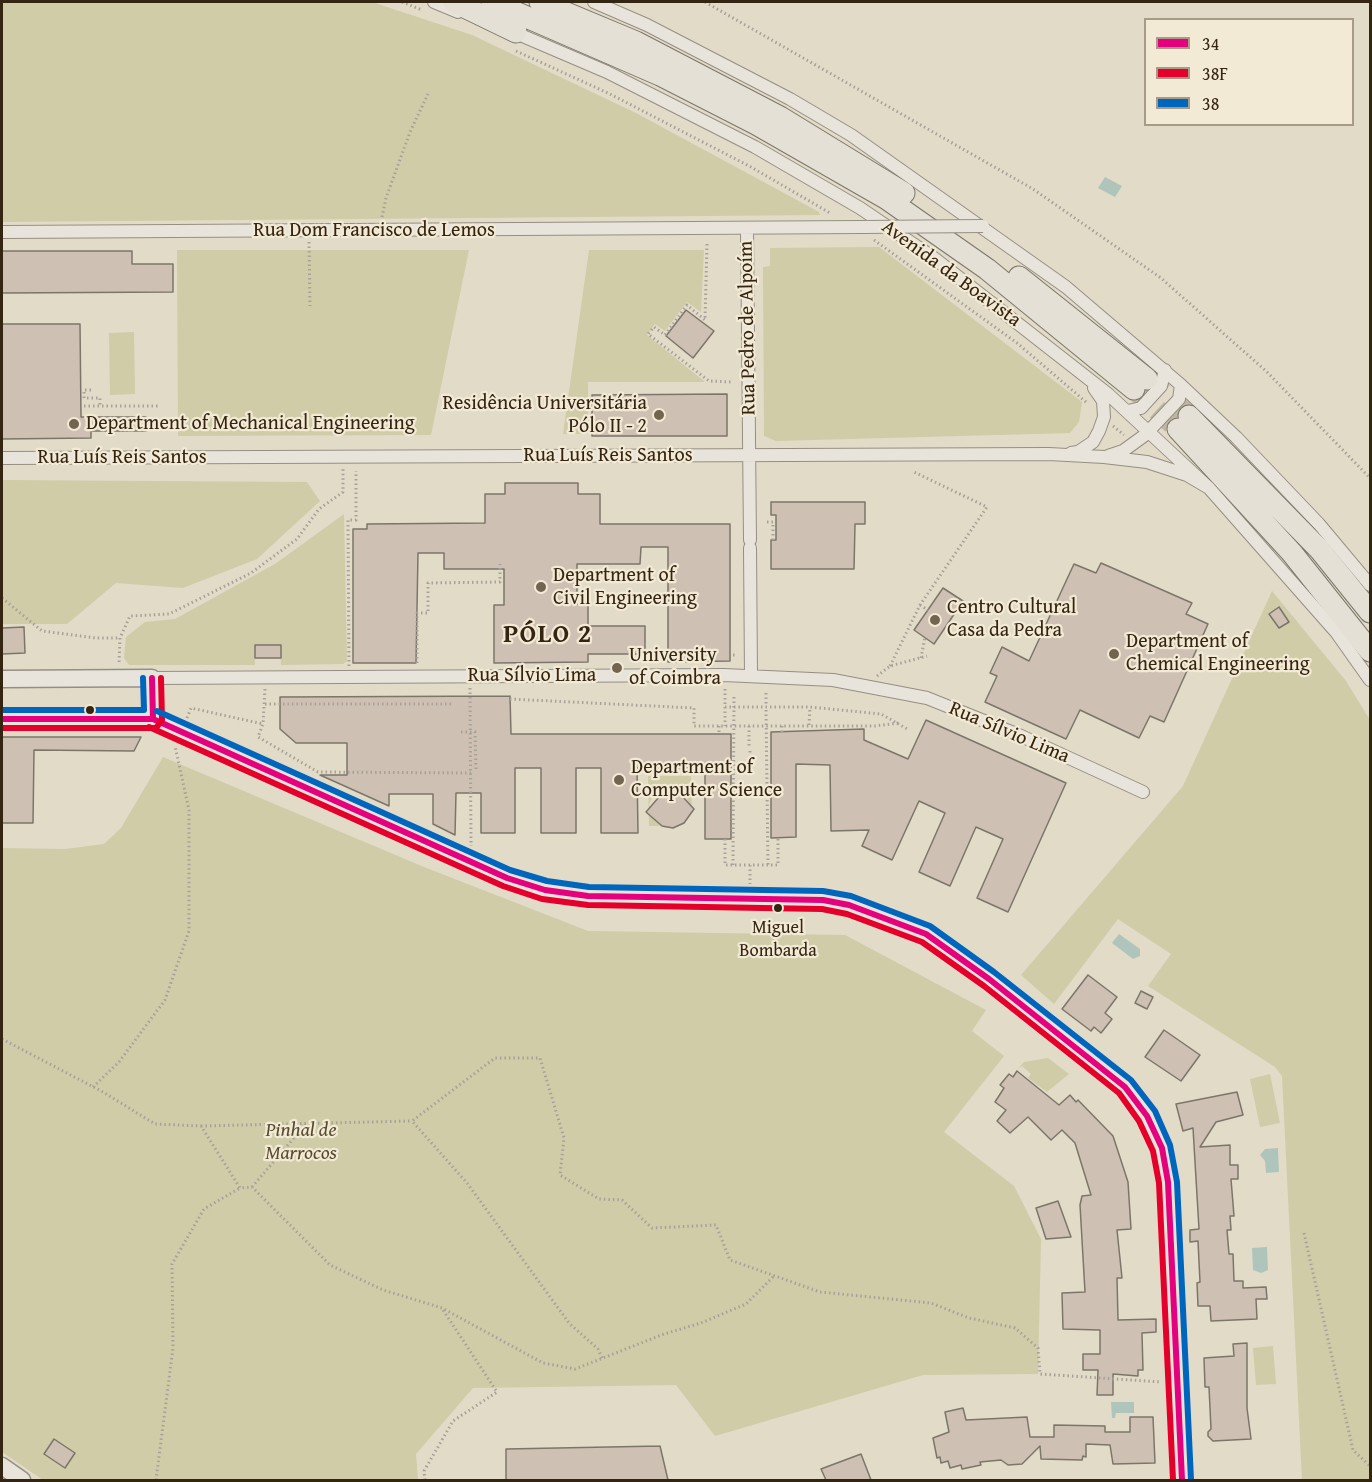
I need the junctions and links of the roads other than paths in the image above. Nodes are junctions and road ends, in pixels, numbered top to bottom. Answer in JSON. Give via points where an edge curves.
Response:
{"nodes":[{"id":1,"x":434,"y":2,"type":"edge"},
{"id":2,"x":454,"y":2,"type":"edge"},
{"id":3,"x":492,"y":2,"type":"edge"},
{"id":4,"x":540,"y":2,"type":"edge"},
{"id":5,"x":594,"y":2,"type":"edge"},
{"id":6,"x":514,"y":41,"type":"junction"},
{"id":7,"x":983,"y":226,"type":"junction"},
{"id":8,"x":747,"y":230,"type":"junction"},
{"id":9,"x":2,"y":232,"type":"edge"},
{"id":10,"x":1149,"y":380,"type":"junction"},
{"id":11,"x":1091,"y":383,"type":"junction"},
{"id":12,"x":1181,"y":385,"type":"junction"},
{"id":13,"x":1128,"y":411,"type":"junction"},
{"id":14,"x":1149,"y":431,"type":"junction"},
{"id":15,"x":1049,"y":454,"type":"junction"},
{"id":16,"x":749,"y":456,"type":"junction"},
{"id":17,"x":1104,"y":457,"type":"junction"},
{"id":18,"x":2,"y":458,"type":"edge"},
{"id":19,"x":1209,"y":488,"type":"junction"},
{"id":20,"x":1371,"y":585,"type":"edge"},
{"id":21,"x":1371,"y":612,"type":"edge"},
{"id":22,"x":1371,"y":651,"type":"edge"},
{"id":23,"x":751,"y":676,"type":"junction"},
{"id":24,"x":153,"y":678,"type":"junction"},
{"id":25,"x":2,"y":679,"type":"edge"},
{"id":26,"x":1371,"y":680,"type":"edge"},
{"id":27,"x":2,"y":719,"type":"edge"},
{"id":28,"x":153,"y":719,"type":"junction"},
{"id":29,"x":1143,"y":792,"type":"dead end"},
{"id":30,"x":2,"y":1466,"type":"edge"},
{"id":31,"x":22,"y":1480,"type":"edge"},
{"id":32,"x":1182,"y":1480,"type":"edge"}],
"edges":[{"from":1,"to":6,"type":"street","name":"Avenida da Boavista","via":[[484,23]]},
{"from":2,"to":6,"type":"highway"},
{"from":3,"to":10,"type":"highway","name":"Avenida da Boavista","via":[[660,75],[756,124],[887,200]]},
{"from":4,"to":10,"type":"highway","name":"Avenida da Boavista","via":[[636,42],[759,106],[900,191],[1053,302]]},
{"from":5,"to":7,"type":"street","name":"Avenida da Boavista","via":[[790,99],[851,135]]},
{"from":6,"to":11,"type":"street","name":"Avenida da Boavista","via":[[607,72],[755,147],[860,208],[944,266]]},
{"from":7,"to":8,"type":"street","name":"Rua Pedro de Alpoím","bridge":true},
{"from":7,"to":10,"type":"street","name":"Avenida da Boavista","via":[[1066,287]]},
{"from":8,"to":9,"type":"street","name":"Rua Dom Francisco de Lemos"},
{"from":8,"to":16,"type":"street","name":"Rua Pedro de Alpoím"},
{"from":10,"to":12,"type":"street","name":"Avenida da Boavista"},
{"from":10,"to":13,"type":"street","via":[[1161,386],[1142,408]]},
{"from":11,"to":13,"type":"street","name":"Avenida da Boavista"},
{"from":11,"to":15,"type":"street","via":[[1102,401],[1104,417],[1093,442],[1078,452]]},
{"from":12,"to":14,"type":"street","via":[[1179,399]]},
{"from":12,"to":20,"type":"street","name":"Avenida da Boavista","via":[[1319,524]]},
{"from":13,"to":14,"type":"street","name":"Avenida da Boavista"},
{"from":14,"to":17,"type":"street","via":[[1123,451]]},
{"from":14,"to":19,"type":"street","name":"Avenida da Boavista"},
{"from":15,"to":16,"type":"street","name":"Rua Luís Reis Santos"},
{"from":15,"to":17,"type":"street","name":"Rua Luís Reis Santos"},
{"from":16,"to":18,"type":"street","name":"Rua Luís Reis Santos"},
{"from":16,"to":23,"type":"street","name":"Rua Pedro de Alpoím"},
{"from":17,"to":19,"type":"street","name":"Rua Luís Reis Santos","via":[[1147,462],[1187,475]]},
{"from":19,"to":26,"type":"street","name":"Avenida da Boavista","via":[[1315,607]]},
{"from":21,"to":22,"type":"highway","via":[[1320,550],[1183,422]]},
{"from":23,"to":24,"type":"street","name":"Rua Sílvio Lima"},
{"from":23,"to":29,"type":"street","name":"Rua Sílvio Lima","via":[[867,684],[927,698]]},
{"from":24,"to":25,"type":"street","name":"Rua Sílvio Lima"},
{"from":24,"to":28,"type":"street"},
{"from":27,"to":28,"type":"street"},
{"from":28,"to":32,"type":"street","via":[[471,863],[545,890],[605,897],[823,900],[873,912],[926,934],[989,979],[1125,1087],[1147,1116],[1162,1148],[1168,1182]]},
{"from":30,"to":31,"type":"street"}]}
